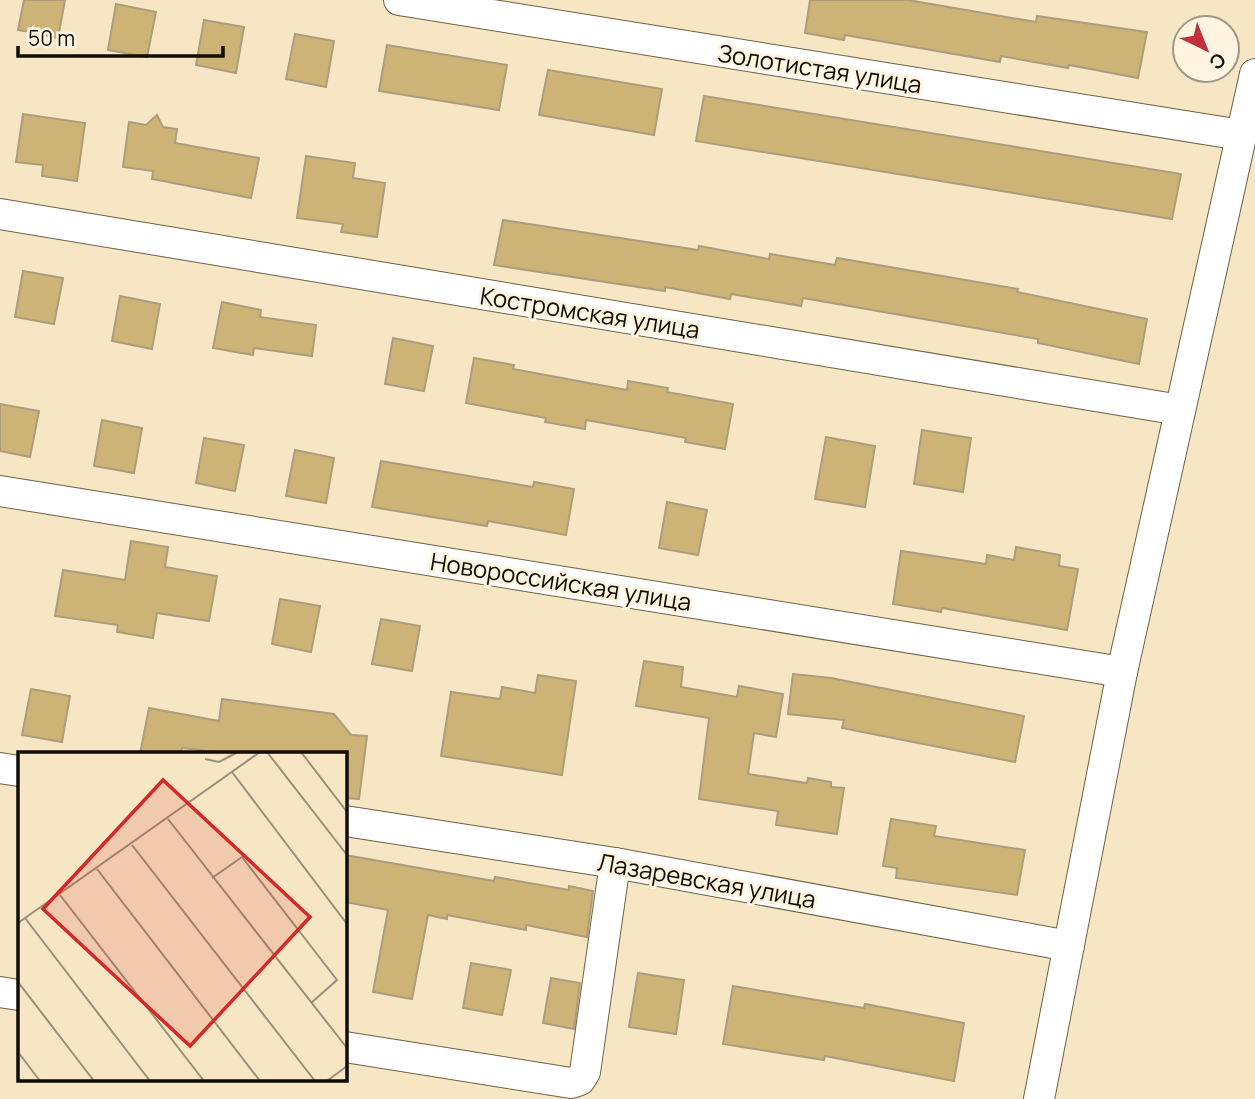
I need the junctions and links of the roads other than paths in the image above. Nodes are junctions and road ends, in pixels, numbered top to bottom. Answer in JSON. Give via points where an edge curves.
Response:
{"nodes":[{"id":1,"x":398,"y":0,"type":"edge"},
{"id":2,"x":1255,"y":74,"type":"edge"},
{"id":3,"x":1241,"y":135,"type":"junction"},
{"id":4,"x":0,"y":214,"type":"edge"},
{"id":5,"x":1180,"y":410,"type":"junction"},
{"id":6,"x":0,"y":491,"type":"edge"},
{"id":7,"x":1122,"y":672,"type":"junction"},
{"id":8,"x":0,"y":768,"type":"edge"},
{"id":9,"x":18,"y":771,"type":"edge"},
{"id":10,"x":346,"y":821,"type":"edge"},
{"id":11,"x":615,"y":863,"type":"junction"},
{"id":12,"x":1069,"y":946,"type":"junction"},
{"id":13,"x":0,"y":992,"type":"edge"},
{"id":14,"x":18,"y":996,"type":"edge"},
{"id":15,"x":346,"y":1047,"type":"edge"},
{"id":16,"x":1039,"y":1099,"type":"edge"}],
"edges":[{"from":1,"to":3,"type":"street","name":"Золотистая улица"},
{"from":2,"to":3,"type":"street"},
{"from":3,"to":5,"type":"street"},
{"from":4,"to":5,"type":"street","name":"Костромская улица"},
{"from":5,"to":7,"type":"street"},
{"from":6,"to":7,"type":"street","name":"Новороссийская улица"},
{"from":7,"to":12,"type":"street"},
{"from":8,"to":9,"type":"street"},
{"from":10,"to":11,"type":"street","name":"Лазаревская улица"},
{"from":11,"to":12,"type":"street","name":"Лазаревская улица"},
{"from":11,"to":15,"type":"street","via":[[585,1072],[580,1080],[571,1083]]},
{"from":12,"to":16,"type":"street"},
{"from":13,"to":14,"type":"street"}]}
